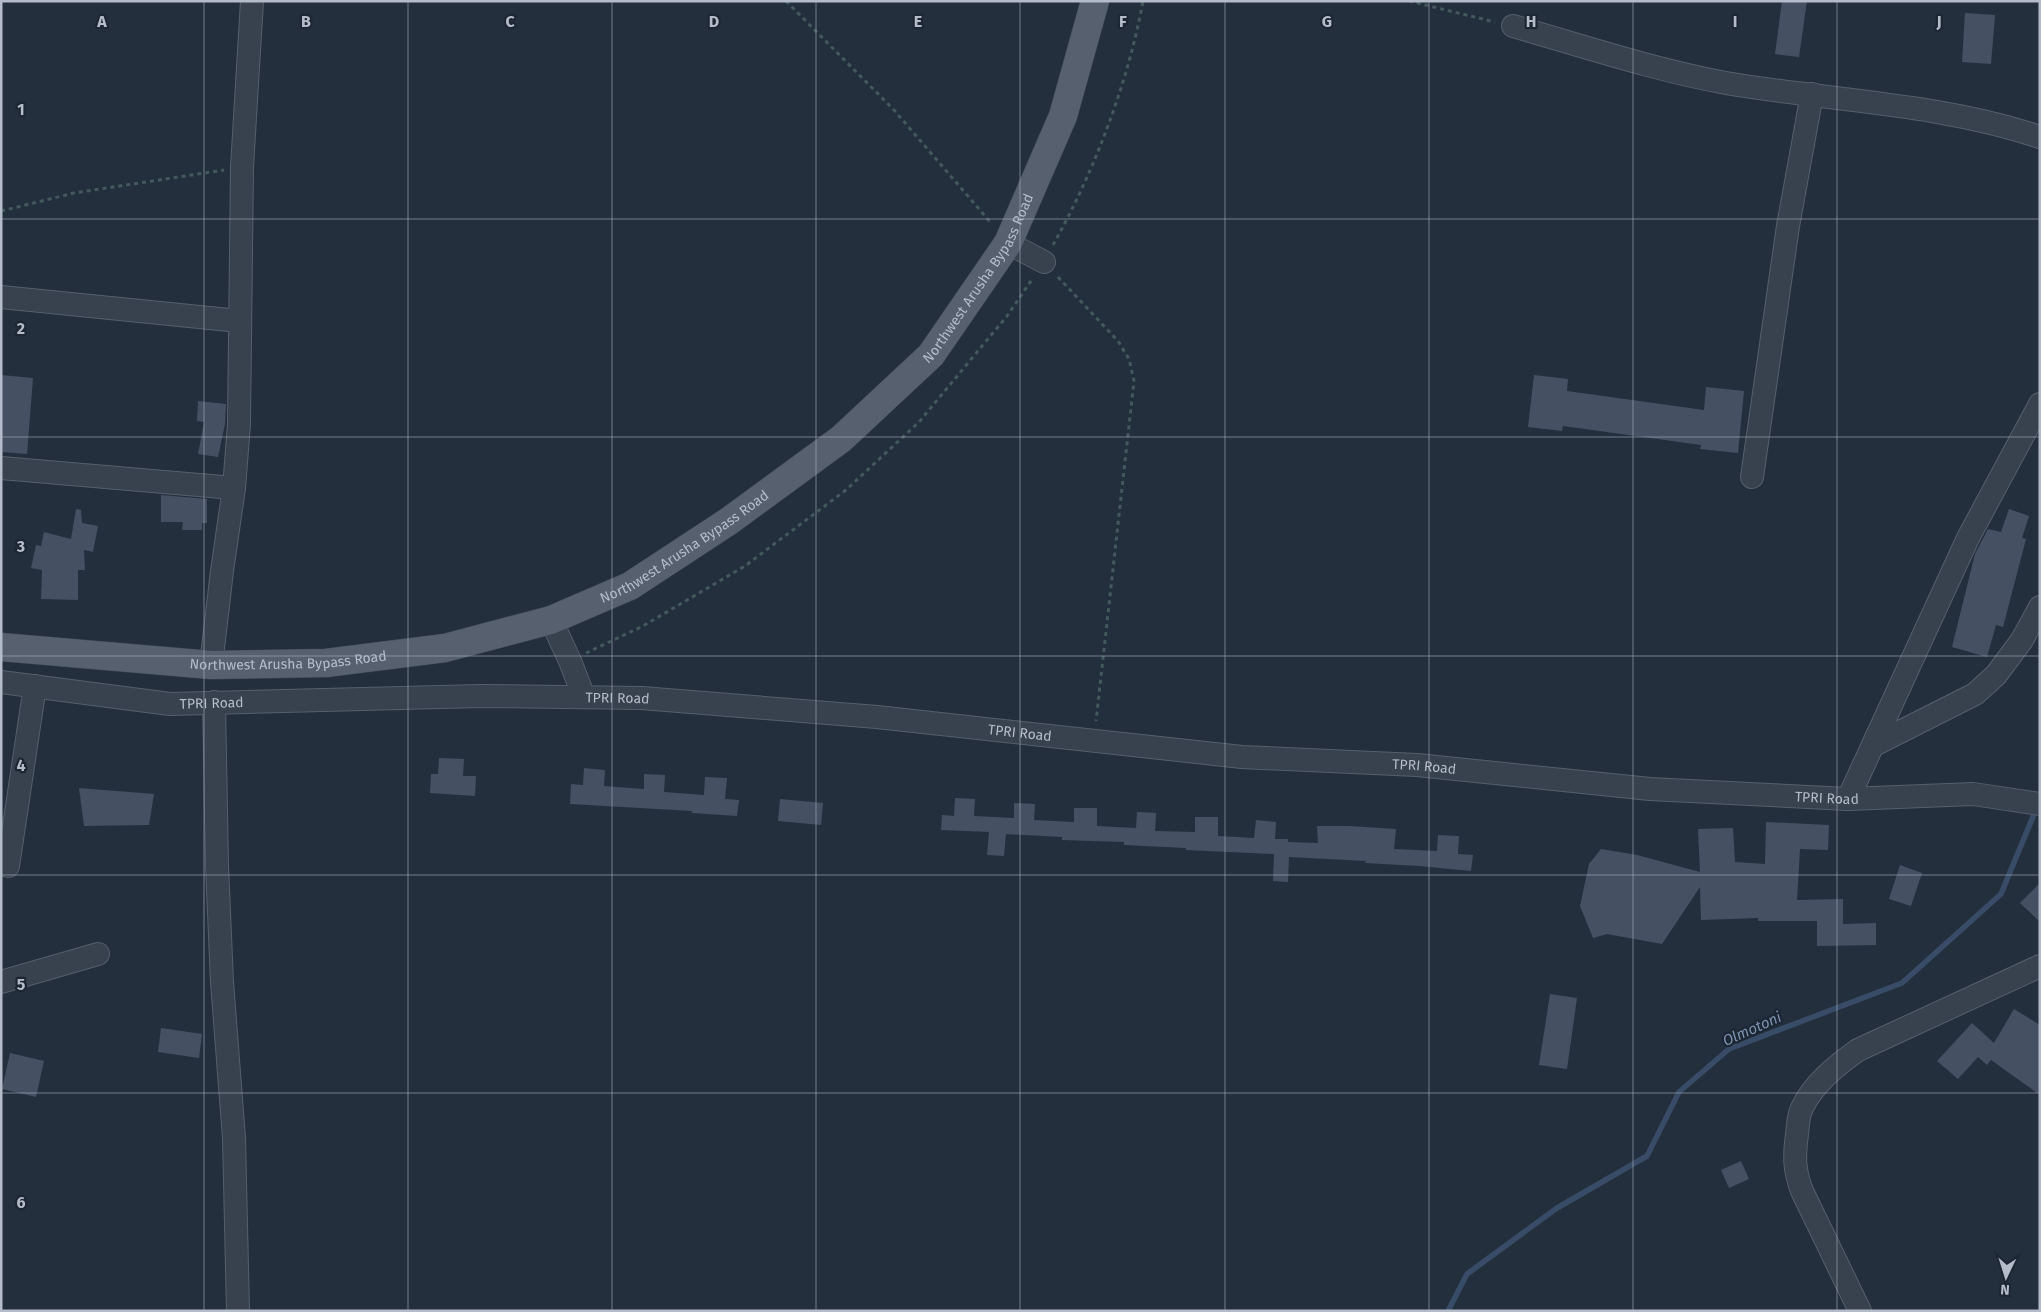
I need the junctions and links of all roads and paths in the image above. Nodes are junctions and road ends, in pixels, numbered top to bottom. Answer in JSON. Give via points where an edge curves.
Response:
{"nodes":[{"id":1,"x":252,"y":1,"type":"edge"},
{"id":2,"x":786,"y":1,"type":"edge"},
{"id":3,"x":1095,"y":1,"type":"edge"},
{"id":4,"x":1409,"y":1,"type":"edge"},
{"id":5,"x":1513,"y":26,"type":"joint"},
{"id":6,"x":1812,"y":94,"type":"junction"},
{"id":7,"x":2040,"y":137,"type":"edge"},
{"id":8,"x":242,"y":167,"type":"junction"},
{"id":9,"x":1,"y":211,"type":"edge"},
{"id":10,"x":1008,"y":243,"type":"junction"},
{"id":11,"x":1044,"y":262,"type":"joint"},
{"id":12,"x":1,"y":297,"type":"edge"},
{"id":13,"x":239,"y":321,"type":"junction"},
{"id":14,"x":2040,"y":404,"type":"edge"},
{"id":15,"x":1,"y":468,"type":"edge"},
{"id":16,"x":1752,"y":477,"type":"dead end"},
{"id":17,"x":234,"y":488,"type":"junction"},
{"id":18,"x":2040,"y":607,"type":"edge"},
{"id":19,"x":551,"y":620,"type":"junction"},
{"id":20,"x":1,"y":646,"type":"edge"},
{"id":21,"x":211,"y":665,"type":"junction"},
{"id":22,"x":1,"y":682,"type":"edge"},
{"id":23,"x":35,"y":686,"type":"junction"},
{"id":24,"x":584,"y":697,"type":"junction"},
{"id":25,"x":214,"y":702,"type":"junction"},
{"id":26,"x":1094,"y":742,"type":"junction"},
{"id":27,"x":1874,"y":745,"type":"junction"},
{"id":28,"x":1848,"y":799,"type":"junction"},
{"id":29,"x":2031,"y":802,"type":"edge"},
{"id":30,"x":8,"y":866,"type":"dead end"},
{"id":31,"x":98,"y":954,"type":"dead end"},
{"id":32,"x":2040,"y":966,"type":"edge"},
{"id":33,"x":1,"y":982,"type":"edge"},
{"id":34,"x":238,"y":1311,"type":"edge"},
{"id":35,"x":1860,"y":1311,"type":"edge"}],
"edges":[{"from":1,"to":8,"type":"street"},
{"from":2,"to":10,"type":"path","via":[[894,110]]},
{"from":3,"to":10,"type":"main road","name":"Northwest Arusha Bypass Road","via":[[1063,116]]},
{"from":4,"to":5,"type":"path"},
{"from":5,"to":6,"type":"street","via":[[1670,70]]},
{"from":6,"to":7,"type":"street","via":[[1952,113]]},
{"from":6,"to":16,"type":"street","via":[[1788,226]]},
{"from":8,"to":9,"type":"path","via":[[74,193]]},
{"from":8,"to":13,"type":"street"},
{"from":10,"to":11,"type":"street"},
{"from":10,"to":19,"type":"main road","name":"Northwest Arusha Bypass Road","via":[[931,355],[841,439],[729,521],[630,586]]},
{"from":11,"to":26,"type":"path","via":[[1118,341],[1128,359],[1134,381]]},
{"from":12,"to":13,"type":"street"},
{"from":13,"to":17,"type":"street","via":[[239,424]]},
{"from":14,"to":27,"type":"street","via":[[1968,538]]},
{"from":15,"to":17,"type":"street"},
{"from":17,"to":21,"type":"street"},
{"from":18,"to":27,"type":"street","via":[[2002,668],[1975,694]]},
{"from":19,"to":21,"type":"main road","name":"Northwest Arusha Bypass Road","via":[[445,648],[326,663]]},
{"from":19,"to":24,"type":"street"},
{"from":20,"to":21,"type":"main road","name":"Northwest Arusha Bypass Road"},
{"from":22,"to":23,"type":"street","name":"TPRI Road"},
{"from":23,"to":25,"type":"street","name":"TPRI Road","via":[[170,704]]},
{"from":23,"to":30,"type":"street"},
{"from":24,"to":25,"type":"street","name":"TPRI Road"},
{"from":24,"to":26,"type":"street","name":"TPRI Road","via":[[642,698],[877,717]]},
{"from":25,"to":34,"type":"street","via":[[217,866],[234,1138]]},
{"from":26,"to":28,"type":"street","name":"TPRI Road","via":[[1242,757],[1417,765],[1650,789]]},
{"from":27,"to":28,"type":"street"},
{"from":28,"to":29,"type":"street","name":"TPRI Road","via":[[1973,794]]},
{"from":31,"to":33,"type":"street"},
{"from":32,"to":35,"type":"street","via":[[1858,1050],[1836,1066],[1800,1110],[1794,1152],[1795,1172]]}]}
